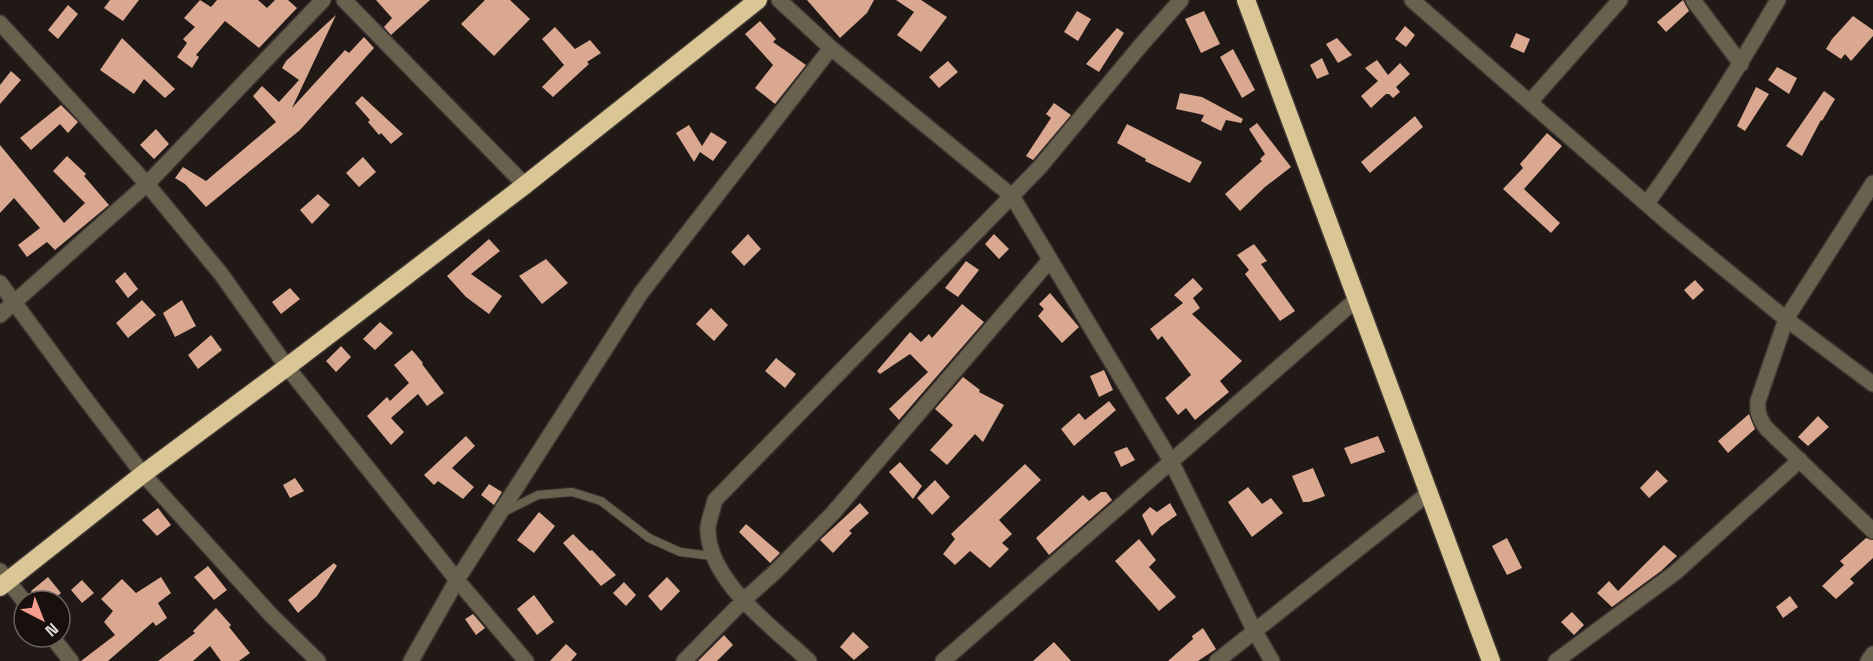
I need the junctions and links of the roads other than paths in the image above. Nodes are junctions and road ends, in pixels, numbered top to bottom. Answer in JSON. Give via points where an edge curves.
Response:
{"nodes":[{"id":1,"x":323,"y":0,"type":"edge"},
{"id":2,"x":344,"y":0,"type":"edge"},
{"id":3,"x":778,"y":0,"type":"edge"},
{"id":4,"x":1181,"y":0,"type":"edge"},
{"id":5,"x":1246,"y":0,"type":"edge"},
{"id":6,"x":1412,"y":0,"type":"edge"},
{"id":7,"x":1620,"y":0,"type":"edge"},
{"id":8,"x":1693,"y":0,"type":"edge"},
{"id":9,"x":1778,"y":0,"type":"edge"},
{"id":10,"x":746,"y":4,"type":"edge"},
{"id":11,"x":0,"y":23,"type":"edge"},
{"id":12,"x":831,"y":48,"type":"junction"},
{"id":13,"x":1741,"y":64,"type":"junction"},
{"id":14,"x":1530,"y":102,"type":"junction"},
{"id":15,"x":1873,"y":183,"type":"edge"},
{"id":16,"x":147,"y":184,"type":"junction"},
{"id":17,"x":525,"y":185,"type":"junction"},
{"id":18,"x":1012,"y":196,"type":"junction"},
{"id":19,"x":1647,"y":203,"type":"junction"},
{"id":20,"x":1050,"y":260,"type":"junction"},
{"id":21,"x":0,"y":283,"type":"edge"},
{"id":22,"x":1358,"y":298,"type":"junction"},
{"id":23,"x":14,"y":302,"type":"junction"},
{"id":24,"x":0,"y":315,"type":"edge"},
{"id":25,"x":1786,"y":319,"type":"junction"},
{"id":26,"x":287,"y":367,"type":"junction"},
{"id":27,"x":1873,"y":384,"type":"edge"},
{"id":28,"x":1800,"y":460,"type":"junction"},
{"id":29,"x":1171,"y":461,"type":"junction"},
{"id":30,"x":143,"y":474,"type":"junction"},
{"id":31,"x":1430,"y":492,"type":"junction"},
{"id":32,"x":499,"y":514,"type":"junction"},
{"id":33,"x":1873,"y":531,"type":"edge"},
{"id":34,"x":712,"y":556,"type":"junction"},
{"id":35,"x":3,"y":579,"type":"edge"},
{"id":36,"x":457,"y":580,"type":"junction"},
{"id":37,"x":744,"y":600,"type":"junction"},
{"id":38,"x":1254,"y":630,"type":"junction"},
{"id":39,"x":62,"y":649,"type":"edge"},
{"id":40,"x":1873,"y":654,"type":"edge"},
{"id":41,"x":71,"y":661,"type":"edge"},
{"id":42,"x":318,"y":661,"type":"edge"},
{"id":43,"x":411,"y":661,"type":"edge"},
{"id":44,"x":526,"y":661,"type":"edge"},
{"id":45,"x":684,"y":661,"type":"edge"},
{"id":46,"x":809,"y":661,"type":"edge"},
{"id":47,"x":943,"y":661,"type":"edge"},
{"id":48,"x":1217,"y":661,"type":"edge"},
{"id":49,"x":1272,"y":661,"type":"edge"},
{"id":50,"x":1491,"y":661,"type":"edge"},
{"id":51,"x":1556,"y":661,"type":"edge"},
{"id":52,"x":1868,"y":661,"type":"edge"}],
"edges":[{"from":1,"to":16,"type":"street"},
{"from":2,"to":17,"type":"street"},
{"from":3,"to":12,"type":"street"},
{"from":4,"to":18,"type":"street"},
{"from":5,"to":22,"type":"highway"},
{"from":6,"to":14,"type":"street"},
{"from":7,"to":14,"type":"street"},
{"from":8,"to":13,"type":"street"},
{"from":9,"to":13,"type":"street"},
{"from":10,"to":17,"type":"highway"},
{"from":11,"to":16,"type":"street"},
{"from":12,"to":18,"type":"street"},
{"from":12,"to":32,"type":"street","via":[[641,293]]},
{"from":13,"to":19,"type":"street"},
{"from":14,"to":19,"type":"street"},
{"from":15,"to":25,"type":"street"},
{"from":16,"to":23,"type":"street"},
{"from":16,"to":26,"type":"street","via":[[221,274]]},
{"from":17,"to":26,"type":"highway"},
{"from":18,"to":20,"type":"street"},
{"from":18,"to":34,"type":"street","via":[[715,500],[708,527]]},
{"from":19,"to":25,"type":"street"},
{"from":20,"to":29,"type":"street"},
{"from":20,"to":37,"type":"street","via":[[832,513]]},
{"from":21,"to":23,"type":"street"},
{"from":22,"to":29,"type":"street"},
{"from":22,"to":31,"type":"highway"},
{"from":23,"to":24,"type":"street"},
{"from":23,"to":30,"type":"street"},
{"from":25,"to":27,"type":"street"},
{"from":25,"to":28,"type":"street","via":[[1757,411],[1766,428]]},
{"from":26,"to":30,"type":"highway"},
{"from":26,"to":36,"type":"street"},
{"from":28,"to":33,"type":"street"},
{"from":28,"to":51,"type":"street","via":[[1676,572]]},
{"from":29,"to":38,"type":"street"},
{"from":29,"to":47,"type":"street"},
{"from":30,"to":35,"type":"highway"},
{"from":30,"to":42,"type":"street"},
{"from":31,"to":38,"type":"street"},
{"from":31,"to":50,"type":"highway"},
{"from":32,"to":34,"type":"lane","via":[[538,495],[572,492],[601,501],[649,538],[680,552]]},
{"from":32,"to":36,"type":"street"},
{"from":34,"to":37,"type":"street","via":[[726,581]]},
{"from":36,"to":43,"type":"street"},
{"from":36,"to":44,"type":"street"},
{"from":37,"to":45,"type":"street"},
{"from":37,"to":46,"type":"street"},
{"from":38,"to":48,"type":"street"},
{"from":38,"to":49,"type":"street"},
{"from":39,"to":41,"type":"street"},
{"from":40,"to":52,"type":"street"}]}
